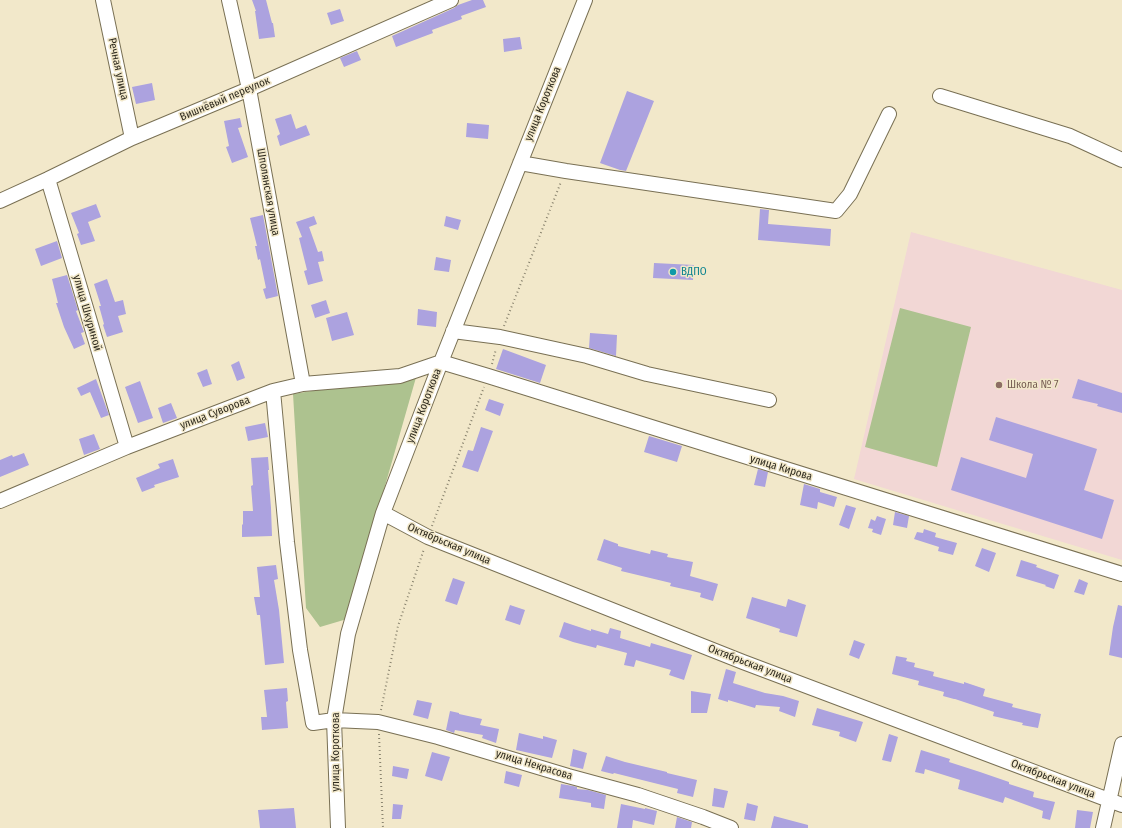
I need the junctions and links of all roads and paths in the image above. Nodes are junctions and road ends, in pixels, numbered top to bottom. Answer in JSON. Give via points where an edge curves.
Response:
{"nodes":[{"id":1,"x":103,"y":0,"type":"edge"},
{"id":2,"x":229,"y":0,"type":"edge"},
{"id":3,"x":451,"y":0,"type":"edge"},
{"id":4,"x":585,"y":0,"type":"edge"},
{"id":5,"x":249,"y":89,"type":"junction"},
{"id":6,"x":940,"y":96,"type":"dead end"},
{"id":7,"x":889,"y":114,"type":"dead end"},
{"id":8,"x":132,"y":138,"type":"junction"},
{"id":9,"x":1122,"y":160,"type":"edge"},
{"id":10,"x":520,"y":163,"type":"junction"},
{"id":11,"x":566,"y":171,"type":"junction"},
{"id":12,"x":48,"y":179,"type":"junction"},
{"id":13,"x":0,"y":201,"type":"edge"},
{"id":14,"x":453,"y":331,"type":"junction"},
{"id":15,"x":500,"y":337,"type":"junction"},
{"id":16,"x":441,"y":362,"type":"junction"},
{"id":17,"x":488,"y":376,"type":"junction"},
{"id":18,"x":303,"y":384,"type":"junction"},
{"id":19,"x":273,"y":392,"type":"junction"},
{"id":20,"x":768,"y":400,"type":"dead end"},
{"id":21,"x":127,"y":447,"type":"junction"},
{"id":22,"x":0,"y":502,"type":"edge"},
{"id":23,"x":382,"y":513,"type":"junction"},
{"id":24,"x":428,"y":537,"type":"junction"},
{"id":25,"x":1122,"y":574,"type":"edge"},
{"id":26,"x":334,"y":720,"type":"junction"},
{"id":27,"x":378,"y":722,"type":"junction"},
{"id":28,"x":1122,"y":744,"type":"edge"},
{"id":29,"x":1116,"y":802,"type":"edge"},
{"id":30,"x":338,"y":828,"type":"edge"},
{"id":31,"x":383,"y":828,"type":"edge"},
{"id":32,"x":731,"y":828,"type":"edge"},
{"id":33,"x":1103,"y":828,"type":"edge"}],
"edges":[{"from":1,"to":8,"type":"street","name":"Речная улица"},
{"from":2,"to":5,"type":"street","name":"Шполянская улица"},
{"from":3,"to":5,"type":"street","name":"Вишнёвый переулок"},
{"from":4,"to":10,"type":"street","name":"улица Короткова"},
{"from":5,"to":8,"type":"street","name":"Вишнёвый переулок"},
{"from":5,"to":18,"type":"street","name":"Шполянская улица"},
{"from":6,"to":9,"type":"street","via":[[1070,136]]},
{"from":7,"to":11,"type":"street","via":[[850,194],[836,211]]},
{"from":8,"to":12,"type":"street","name":"Вишнёвый переулок"},
{"from":10,"to":11,"type":"street"},
{"from":10,"to":14,"type":"street","name":"улица Короткова"},
{"from":11,"to":15,"type":"path"},
{"from":12,"to":13,"type":"street","name":"Вишнёвый переулок"},
{"from":12,"to":21,"type":"street","name":"улица Шкуриной"},
{"from":14,"to":15,"type":"street"},
{"from":14,"to":16,"type":"street","name":"улица Короткова"},
{"from":15,"to":17,"type":"path"},
{"from":15,"to":20,"type":"street","via":[[587,356],[647,374]]},
{"from":16,"to":17,"type":"street","name":"улица Кирова"},
{"from":16,"to":18,"type":"street","name":"улица Суворова","via":[[400,376]]},
{"from":16,"to":23,"type":"street","name":"улица Короткова"},
{"from":17,"to":24,"type":"path"},
{"from":17,"to":25,"type":"street","name":"улица Кирова"},
{"from":18,"to":19,"type":"street","name":"улица Суворова"},
{"from":19,"to":21,"type":"street","name":"улица Суворова"},
{"from":19,"to":26,"type":"street","name":"улица Некрасова","via":[[300,650],[313,723]]},
{"from":21,"to":22,"type":"street","name":"улица Суворова"},
{"from":23,"to":24,"type":"street","name":"Октябрьская улица"},
{"from":23,"to":26,"type":"street","name":"улица Короткова","via":[[348,634]]},
{"from":24,"to":27,"type":"path","via":[[398,626]]},
{"from":24,"to":29,"type":"street","name":"Октябрьская улица","via":[[743,662]]},
{"from":26,"to":27,"type":"street","name":"улица Некрасова"},
{"from":26,"to":30,"type":"street","name":"улица Короткова"},
{"from":27,"to":31,"type":"path"},
{"from":27,"to":32,"type":"street","name":"улица Некрасова","via":[[503,755],[638,795]]},
{"from":28,"to":29,"type":"street"},
{"from":29,"to":33,"type":"street"}]}
